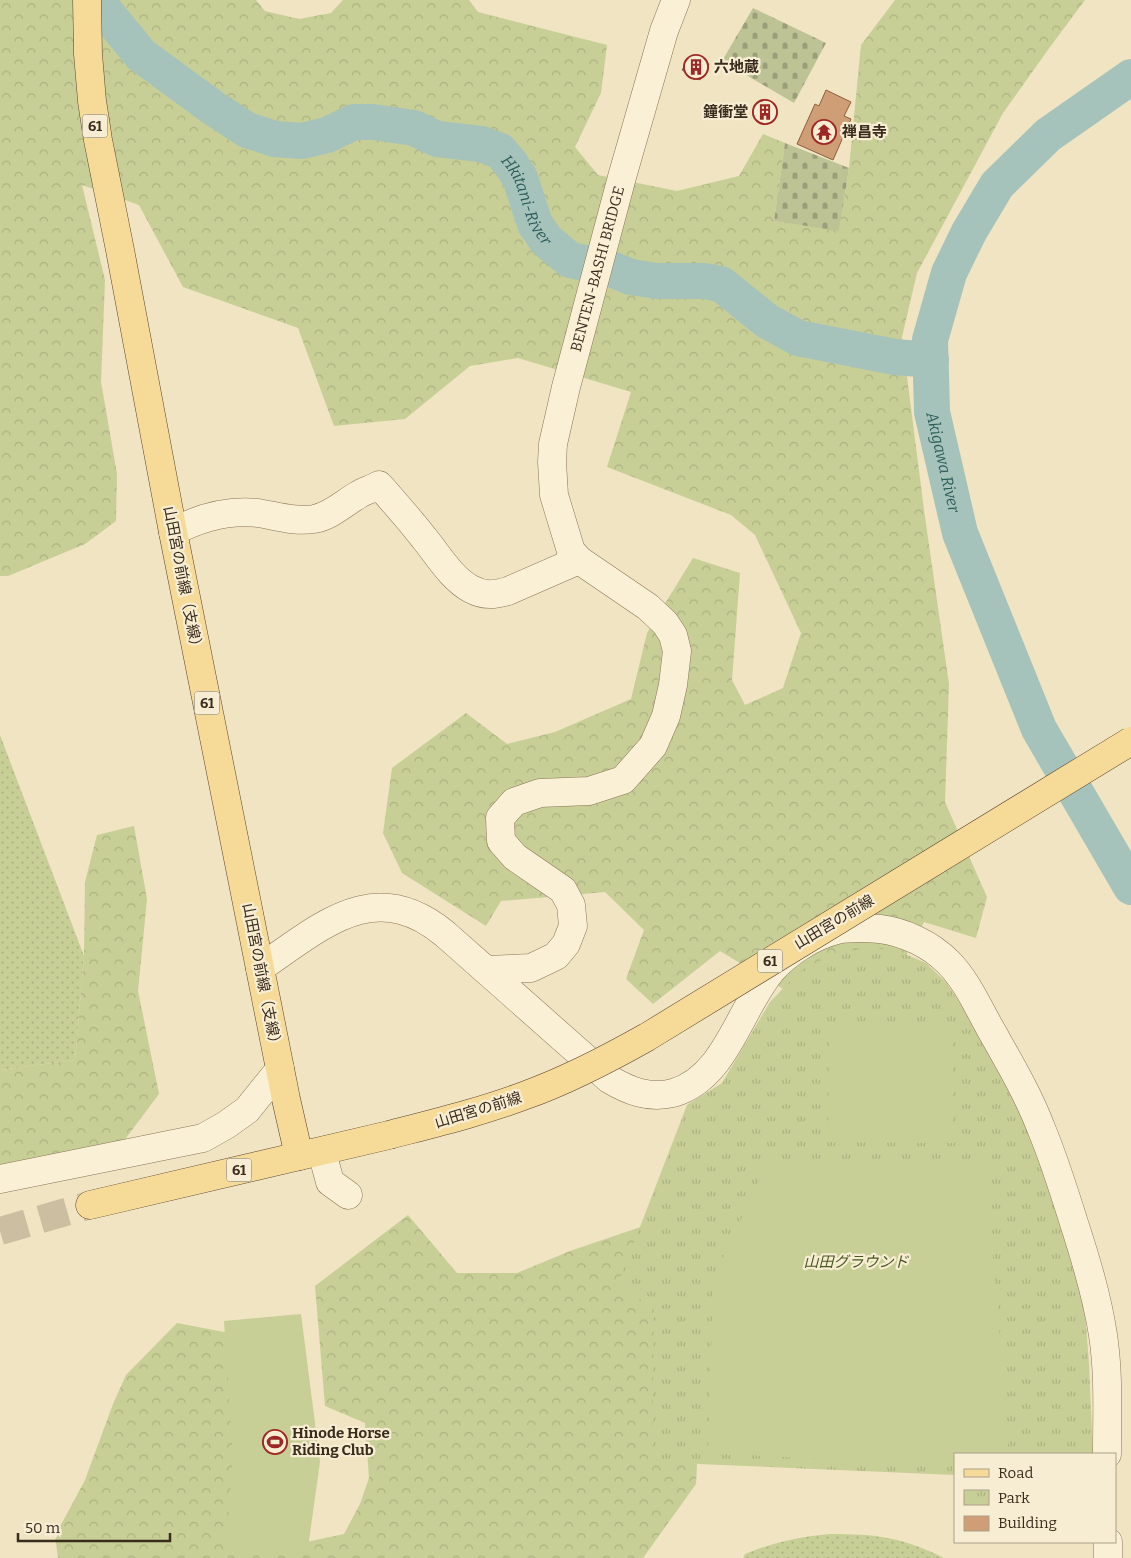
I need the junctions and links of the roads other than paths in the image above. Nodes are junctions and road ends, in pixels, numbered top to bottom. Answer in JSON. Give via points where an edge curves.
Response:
{"nodes":[{"id":1,"x":87,"y":0,"type":"edge"},
{"id":2,"x":676,"y":0,"type":"edge"},
{"id":3,"x":173,"y":532,"type":"junction"},
{"id":4,"x":579,"y":560,"type":"junction"},
{"id":5,"x":1131,"y":741,"type":"edge"},
{"id":6,"x":260,"y":968,"type":"junction"},
{"id":7,"x":486,"y":970,"type":"junction"},
{"id":8,"x":280,"y":1069,"type":"junction"},
{"id":9,"x":310,"y":1154,"type":"junction"},
{"id":10,"x":0,"y":1179,"type":"edge"},
{"id":11,"x":348,"y":1194,"type":"dead end"},
{"id":12,"x":90,"y":1205,"type":"tunnel mouth"},
{"id":13,"x":1107,"y":1453,"type":"edge"},
{"id":14,"x":1108,"y":1543,"type":"edge"},
{"id":15,"x":1108,"y":1558,"type":"edge"}],
"edges":[{"from":1,"to":3,"type":"main road","name":"山田宮の前線（支線）","number":"61","via":[[92,101]]},
{"from":2,"to":4,"type":"street","name":"BENTEN-BASHI BRIDGE","via":[[664,30],[622,177],[557,426],[552,462],[554,495],[565,536]]},
{"from":3,"to":4,"type":"street","via":[[186,524],[215,515],[238,512],[293,520],[316,518],[379,485],[457,579],[483,594],[508,591]]},
{"from":3,"to":6,"type":"main road","name":"山田宮の前線（支線）","number":"61"},
{"from":4,"to":7,"type":"street","via":[[648,607],[673,635],[677,651],[666,716],[654,746],[623,780],[589,791],[540,793],[514,802],[500,818],[501,841],[515,856],[563,890],[571,905],[573,926],[566,944],[556,956],[531,968]]},
{"from":5,"to":9,"type":"main road","name":"山田宮の前線","number":"61","bridge":true,"via":[[611,1057],[497,1106]]},
{"from":6,"to":7,"type":"street","via":[[346,914],[379,907],[407,911],[426,920]]},
{"from":6,"to":8,"type":"main road","name":"山田宮の前線（支線）","number":"61"},
{"from":7,"to":13,"type":"street","via":[[609,1079],[632,1092],[661,1095],[688,1088],[710,1071],[774,968],[811,940],[838,930],[881,930],[908,936],[940,954],[969,989],[1020,1083],[1053,1160],[1088,1268],[1101,1327],[1107,1390]]},
{"from":8,"to":9,"type":"main road","name":"山田宮の前線（支線）","number":"61"},
{"from":8,"to":10,"type":"street","via":[[247,1110],[203,1138]]},
{"from":9,"to":11,"type":"street","via":[[330,1182]]},
{"from":9,"to":12,"type":"main road","number":"61"},
{"from":14,"to":15,"type":"street"}]}
